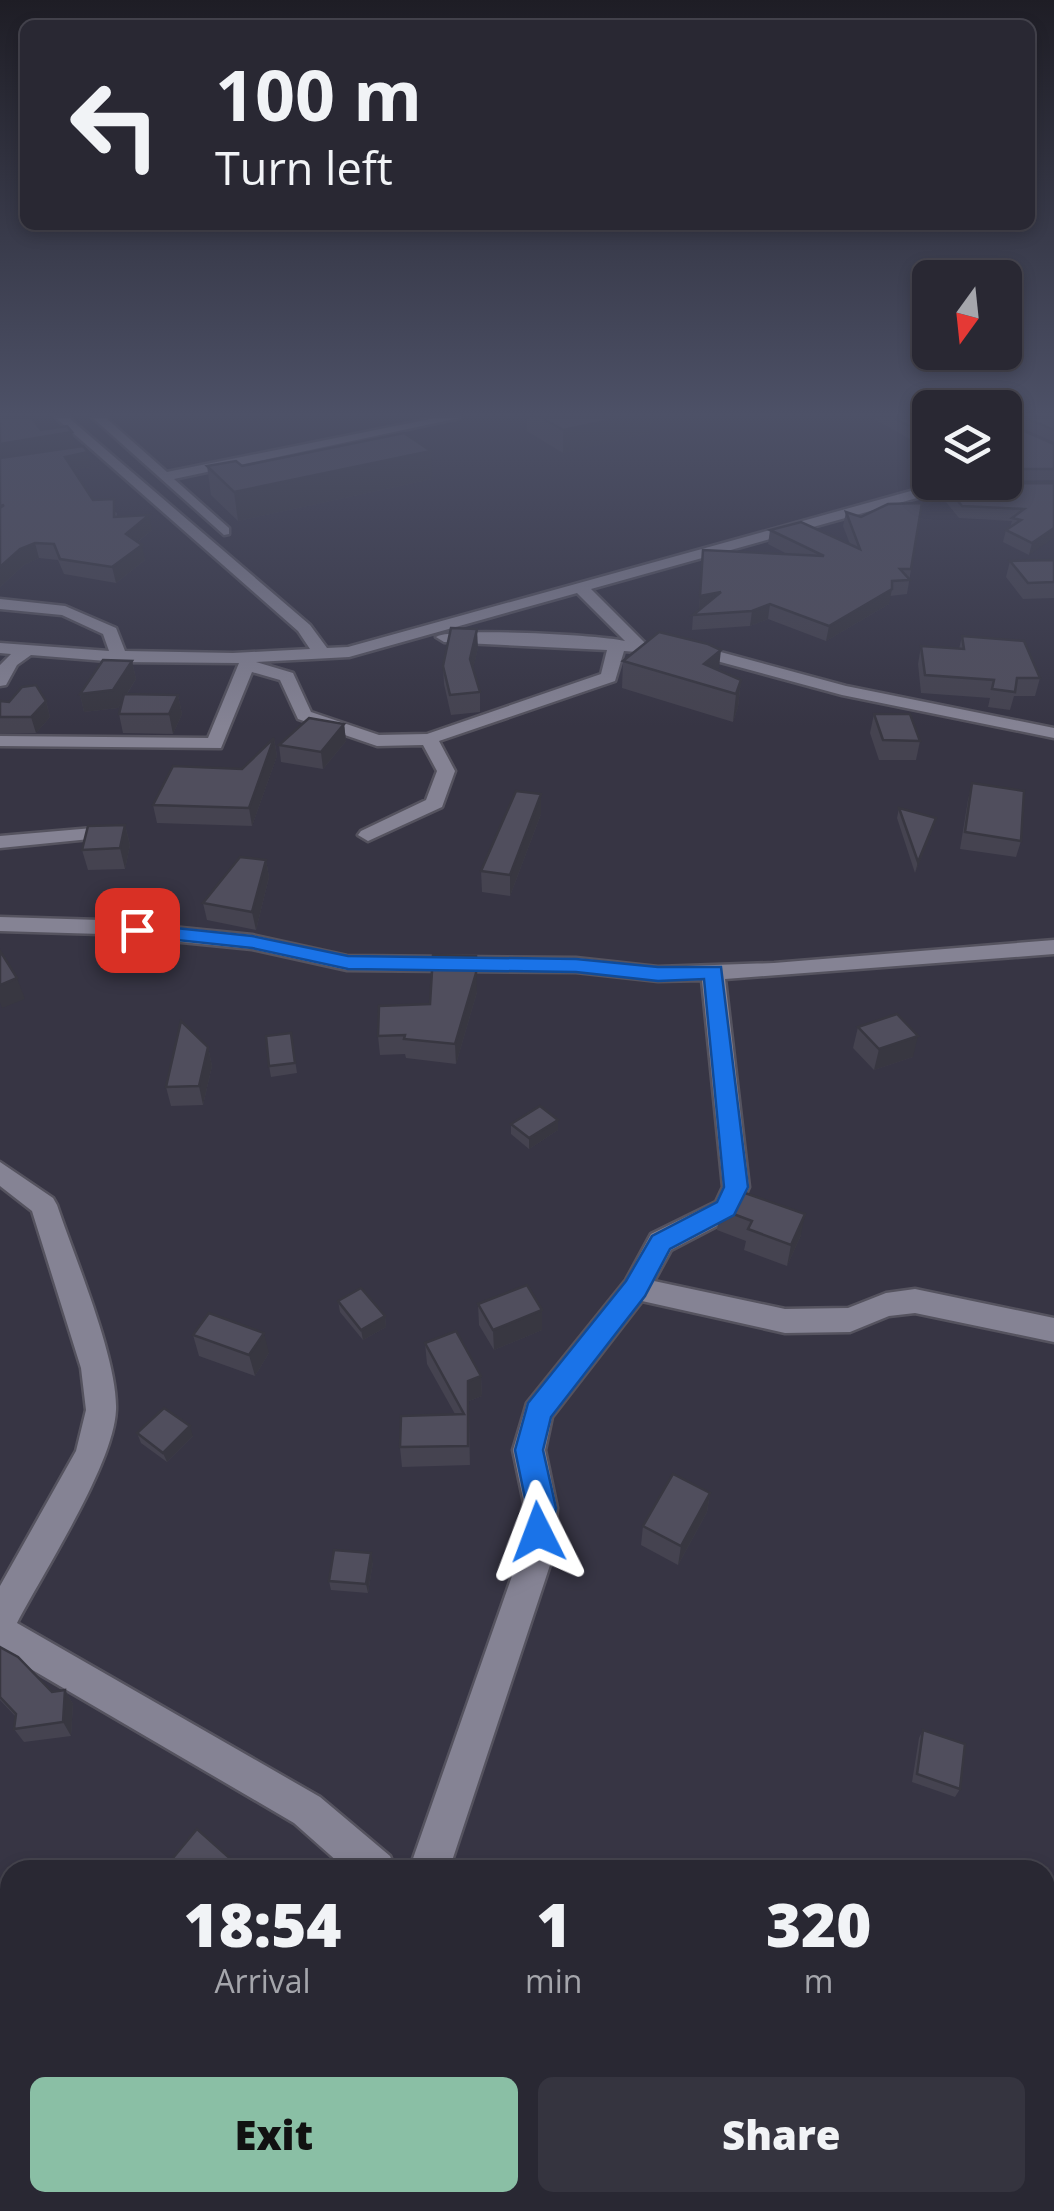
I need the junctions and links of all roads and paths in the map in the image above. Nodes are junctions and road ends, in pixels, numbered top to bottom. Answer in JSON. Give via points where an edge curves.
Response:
{"nodes":[{"id":1,"x":182,"y":521,"type":"edge"},
{"id":2,"x":213,"y":521,"type":"edge"},
{"id":3,"x":819,"y":521,"type":"edge"},
{"id":4,"x":224,"y":531,"type":"dead end"},
{"id":5,"x":582,"y":588,"type":"junction"},
{"id":6,"x":0,"y":604,"type":"edge"},
{"id":7,"x":403,"y":639,"type":"junction"},
{"id":8,"x":617,"y":644,"type":"junction"},
{"id":9,"x":640,"y":646,"type":"junction"},
{"id":10,"x":0,"y":648,"type":"edge"},
{"id":11,"x":26,"y":651,"type":"junction"},
{"id":12,"x":323,"y":654,"type":"junction"},
{"id":13,"x":120,"y":656,"type":"junction"},
{"id":14,"x":247,"y":661,"type":"junction"},
{"id":15,"x":0,"y":681,"type":"edge"},
{"id":16,"x":1054,"y":733,"type":"edge"},
{"id":17,"x":429,"y":739,"type":"junction"},
{"id":18,"x":5,"y":741,"type":"edge"},
{"id":19,"x":0,"y":758,"type":"edge"},
{"id":20,"x":92,"y":834,"type":"edge"},
{"id":21,"x":368,"y":835,"type":"dead end"},
{"id":22,"x":0,"y":842,"type":"edge"},
{"id":23,"x":0,"y":924,"type":"edge"},
{"id":24,"x":1054,"y":947,"type":"edge"},
{"id":25,"x":713,"y":972,"type":"junction"},
{"id":26,"x":0,"y":1172,"type":"edge"},
{"id":27,"x":636,"y":1288,"type":"junction"},
{"id":28,"x":1054,"y":1330,"type":"edge"},
{"id":29,"x":0,"y":1619,"type":"edge"},
{"id":30,"x":0,"y":1632,"type":"edge"},
{"id":31,"x":364,"y":1860,"type":"edge"},
{"id":32,"x":432,"y":1860,"type":"edge"}],
"edges":[{"from":1,"to":12,"type":"street","via":[[304,628]]},
{"from":2,"to":4,"type":"street"},
{"from":3,"to":5,"type":"street"},
{"from":5,"to":7,"type":"street"},
{"from":5,"to":9,"type":"street"},
{"from":6,"to":13,"type":"street","via":[[66,612],[110,631]]},
{"from":7,"to":8,"type":"street"},
{"from":7,"to":12,"type":"street"},
{"from":8,"to":9,"type":"street"},
{"from":8,"to":17,"type":"street","via":[[609,677]]},
{"from":9,"to":16,"type":"street","via":[[702,652],[842,690]]},
{"from":10,"to":11,"type":"street"},
{"from":11,"to":13,"type":"street"},
{"from":11,"to":15,"type":"street"},
{"from":12,"to":14,"type":"street"},
{"from":13,"to":14,"type":"street"},
{"from":14,"to":17,"type":"street","via":[[287,677],[304,715],[376,741]]},
{"from":14,"to":18,"type":"street","via":[[215,744]]},
{"from":17,"to":21,"type":"street","via":[[446,771],[435,803]]},
{"from":18,"to":19,"type":"street"},
{"from":20,"to":22,"type":"street"},
{"from":23,"to":25,"type":"street","via":[[252,942],[348,963]]},
{"from":24,"to":25,"type":"street"},
{"from":25,"to":27,"type":"street","via":[[736,1187],[726,1208],[661,1242]]},
{"from":26,"to":29,"type":"street","via":[[44,1205],[96,1368],[101,1410],[91,1454]]},
{"from":27,"to":28,"type":"street","via":[[784,1321],[850,1320],[886,1304],[915,1302]]},
{"from":27,"to":32,"type":"street","via":[[538,1412],[529,1450],[541,1508],[536,1556]]},
{"from":30,"to":31,"type":"street","via":[[307,1810]]}]}
